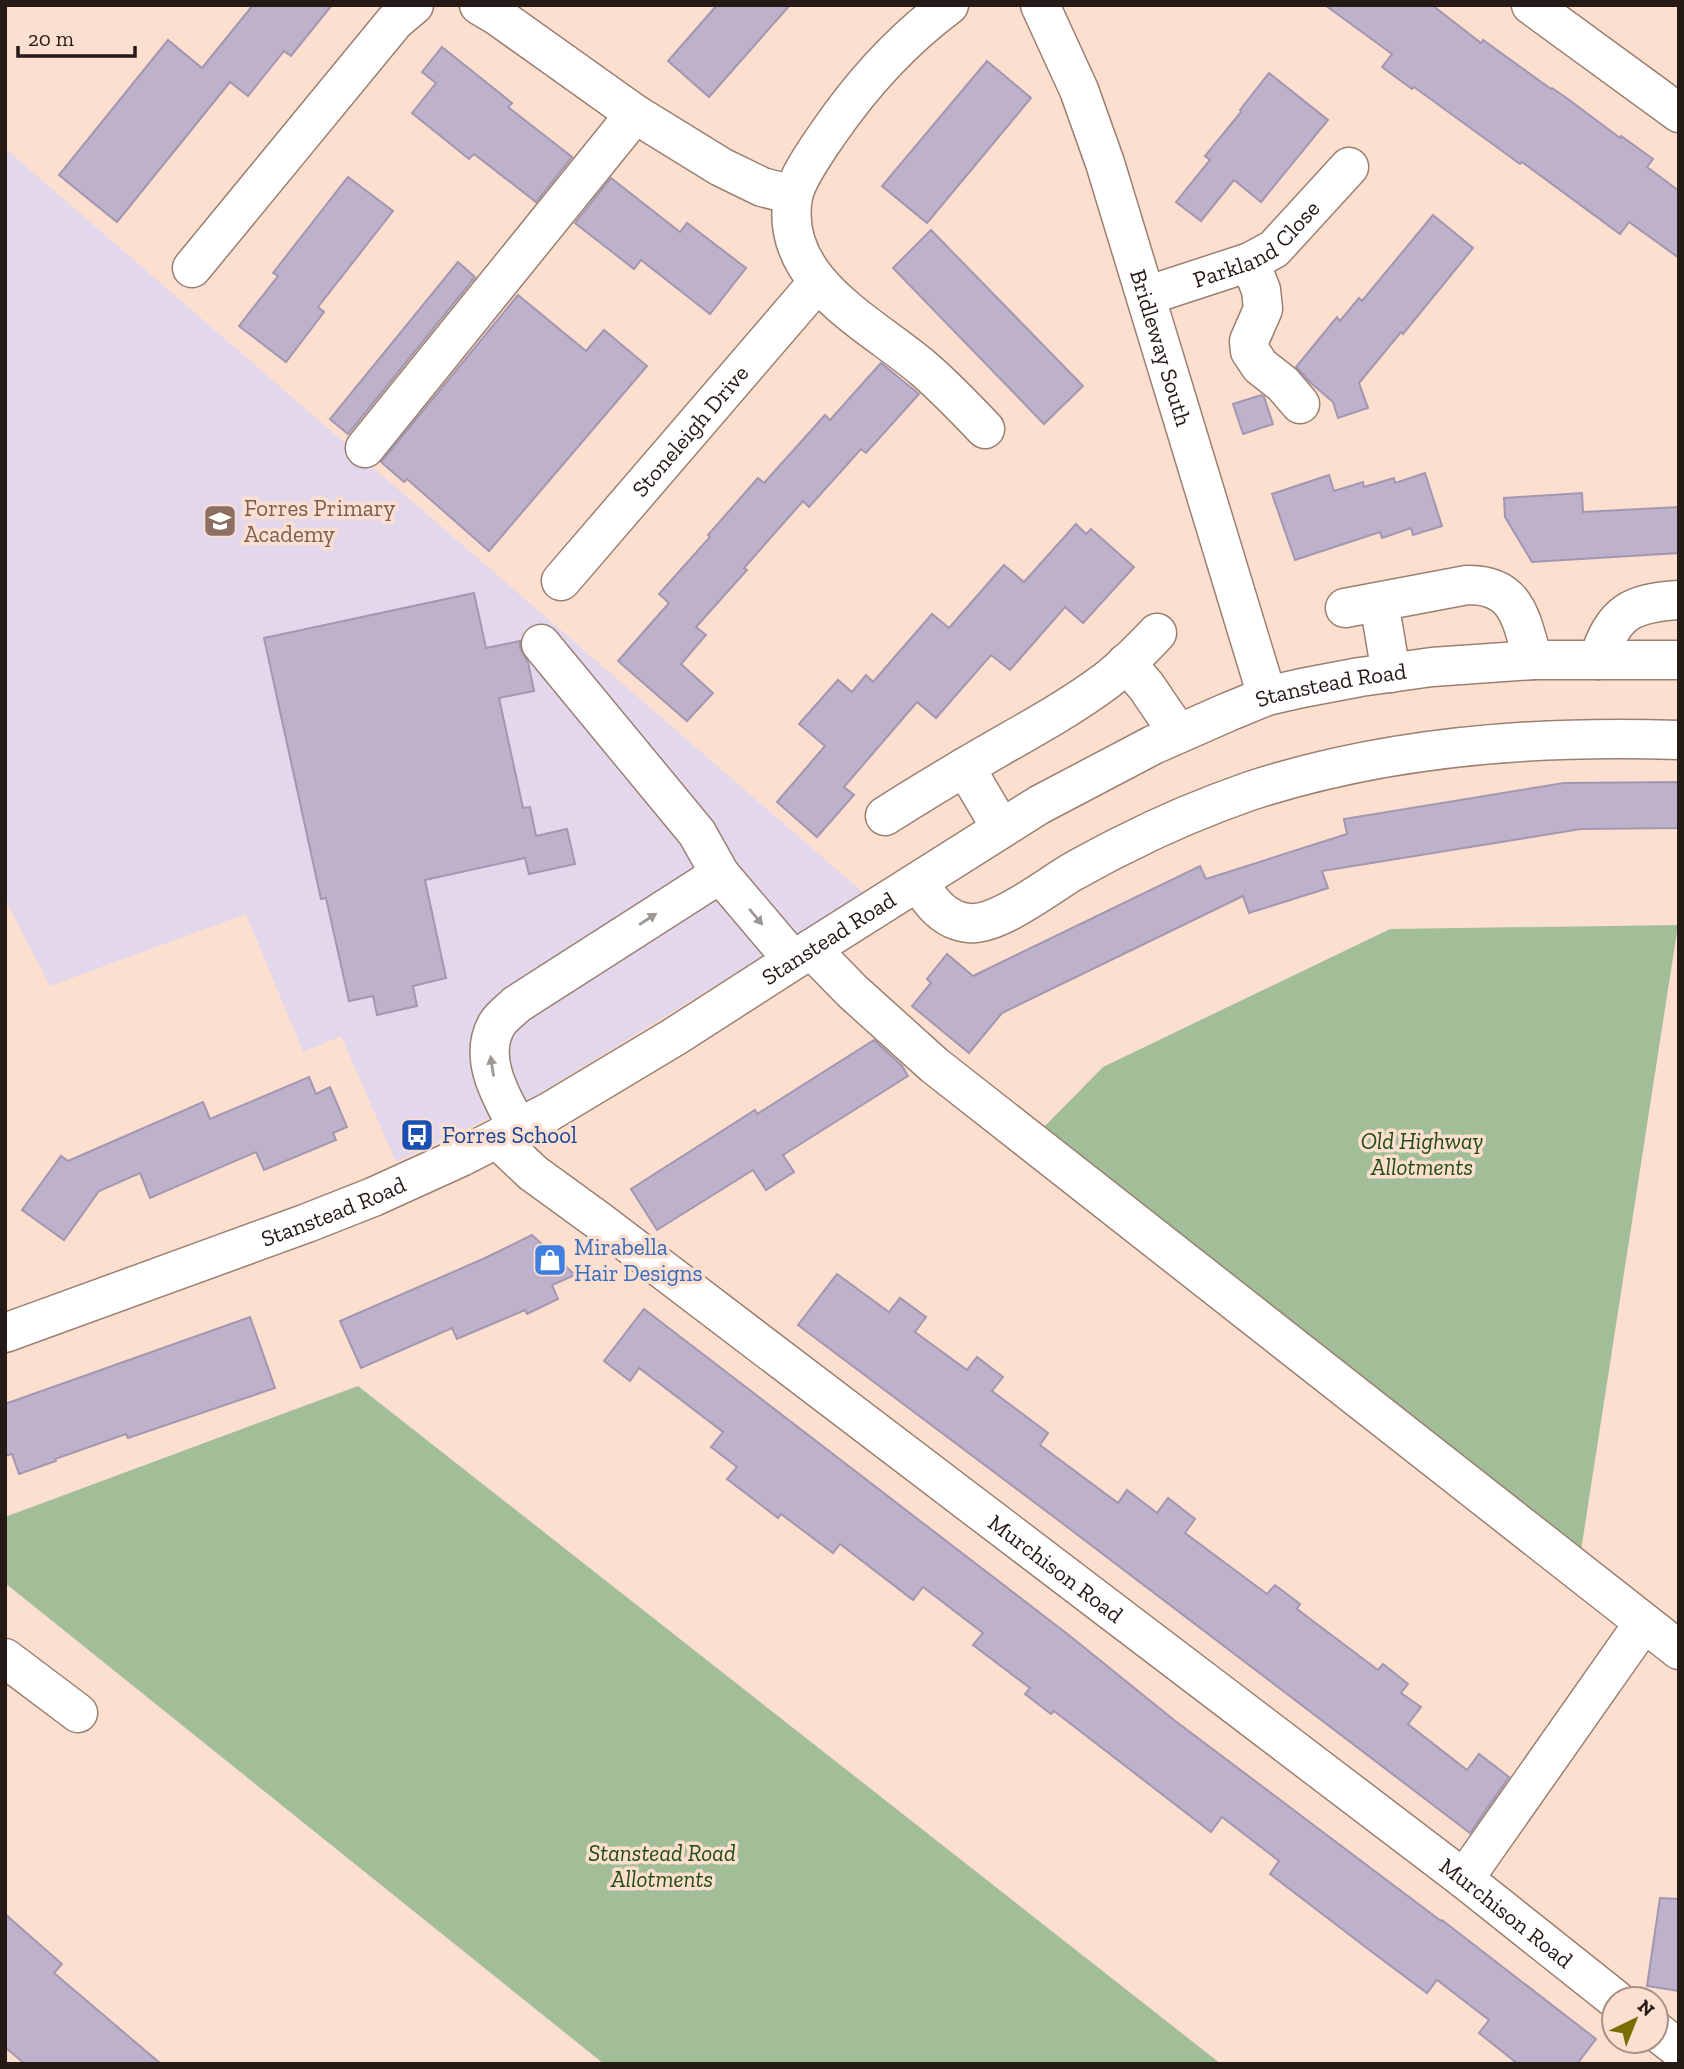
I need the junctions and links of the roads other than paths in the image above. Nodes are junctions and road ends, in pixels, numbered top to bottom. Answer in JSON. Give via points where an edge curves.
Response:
{"nodes":[{"id":1,"x":414,"y":5,"type":"edge"},
{"id":2,"x":478,"y":5,"type":"edge"},
{"id":3,"x":949,"y":5,"type":"edge"},
{"id":4,"x":1040,"y":5,"type":"edge"},
{"id":5,"x":1531,"y":5,"type":"edge"},
{"id":6,"x":1679,"y":113,"type":"edge"},
{"id":7,"x":635,"y":114,"type":"junction"},
{"id":8,"x":1349,"y":167,"type":"dead end"},
{"id":9,"x":793,"y":195,"type":"junction"},
{"id":10,"x":1251,"y":262,"type":"junction"},
{"id":11,"x":192,"y":268,"type":"dead end"},
{"id":12,"x":818,"y":282,"type":"junction"},
{"id":13,"x":1146,"y":296,"type":"junction"},
{"id":14,"x":1300,"y":404,"type":"dead end"},
{"id":15,"x":985,"y":429,"type":"dead end"},
{"id":16,"x":365,"y":447,"type":"dead end"},
{"id":17,"x":561,"y":581,"type":"dead end"},
{"id":18,"x":1679,"y":600,"type":"edge"},
{"id":19,"x":1157,"y":633,"type":"dead end"},
{"id":20,"x":541,"y":644,"type":"dead end"},
{"id":21,"x":1533,"y":660,"type":"junction"},
{"id":22,"x":1598,"y":660,"type":"junction"},
{"id":23,"x":1679,"y":660,"type":"edge"},
{"id":24,"x":1126,"y":663,"type":"junction"},
{"id":25,"x":1391,"y":673,"type":"junction"},
{"id":26,"x":1267,"y":696,"type":"junction"},
{"id":27,"x":1178,"y":733,"type":"junction"},
{"id":28,"x":1679,"y":740,"type":"edge"},
{"id":29,"x":965,"y":766,"type":"junction"},
{"id":30,"x":885,"y":816,"type":"dead end"},
{"id":31,"x":1001,"y":828,"type":"junction"},
{"id":32,"x":720,"y":874,"type":"junction"},
{"id":33,"x":918,"y":882,"type":"junction"},
{"id":34,"x":802,"y":954,"type":"junction"},
{"id":35,"x":507,"y":1134,"type":"junction"},
{"id":36,"x":5,"y":1333,"type":"edge"},
{"id":37,"x":1643,"y":1624,"type":"junction"},
{"id":38,"x":1679,"y":1650,"type":"edge"},
{"id":39,"x":5,"y":1658,"type":"edge"},
{"id":40,"x":78,"y":1713,"type":"dead end"},
{"id":41,"x":1464,"y":1880,"type":"junction"},
{"id":42,"x":1600,"y":1987,"type":"edge"}],
"edges":[{"from":1,"to":11,"type":"street","via":[[395,20]]},
{"from":2,"to":7,"type":"street"},
{"from":3,"to":9,"type":"street","via":[[868,80],[819,147]]},
{"from":4,"to":13,"type":"street","name":"Bridleway South","via":[[1092,125]]},
{"from":5,"to":6,"type":"street"},
{"from":7,"to":9,"type":"street","via":[[722,167],[762,187]]},
{"from":7,"to":16,"type":"street"},
{"from":8,"to":10,"type":"street","name":"Parkland Close","via":[[1283,240]]},
{"from":9,"to":12,"type":"street","via":[[793,230]]},
{"from":10,"to":13,"type":"street","name":"Parkland Close"},
{"from":10,"to":14,"type":"street","via":[[1263,309],[1249,341],[1250,351]]},
{"from":12,"to":15,"type":"street","via":[[849,313],[925,369]]},
{"from":12,"to":17,"type":"street","name":"Stoneleigh Drive"},
{"from":13,"to":26,"type":"street","name":"Bridleway South"},
{"from":18,"to":22,"type":"street","via":[[1630,610],[1605,638]]},
{"from":19,"to":24,"type":"street"},
{"from":20,"to":32,"type":"street","via":[[697,833]]},
{"from":21,"to":22,"type":"street","name":"Stanstead Road"},
{"from":21,"to":25,"type":"street","name":"Stanstead Road"},
{"from":21,"to":25,"type":"street","via":[[1513,604],[1494,588],[1467,585],[1362,605]]},
{"from":22,"to":23,"type":"street","name":"Stanstead Road"},
{"from":24,"to":27,"type":"street"},
{"from":24,"to":29,"type":"street","via":[[1055,716]]},
{"from":25,"to":26,"type":"street","name":"Stanstead Road"},
{"from":26,"to":27,"type":"street","name":"Stanstead Road"},
{"from":27,"to":31,"type":"street","name":"Stanstead Road"},
{"from":28,"to":33,"type":"street","via":[[1537,740],[1310,772],[1247,792],[1122,845],[991,920],[969,923],[952,918],[934,907]]},
{"from":29,"to":30,"type":"street"},
{"from":29,"to":31,"type":"street"},
{"from":31,"to":33,"type":"street","name":"Stanstead Road"},
{"from":32,"to":34,"type":"street","one_way":true},
{"from":35,"to":32,"type":"street","one_way":true,"via":[[490,1067],[498,1023],[517,1004]]},
{"from":33,"to":34,"type":"street","name":"Stanstead Road"},
{"from":34,"to":35,"type":"street","name":"Stanstead Road","via":[[674,1037]]},
{"from":34,"to":37,"type":"street","via":[[852,991],[934,1065]]},
{"from":35,"to":36,"type":"street","name":"Stanstead Road","via":[[307,1223]]},
{"from":35,"to":41,"type":"street","name":"Murchison Road","via":[[533,1173]]},
{"from":37,"to":38,"type":"street"},
{"from":37,"to":41,"type":"street"},
{"from":39,"to":40,"type":"street"},
{"from":41,"to":42,"type":"street","name":"Murchison Road"}]}
